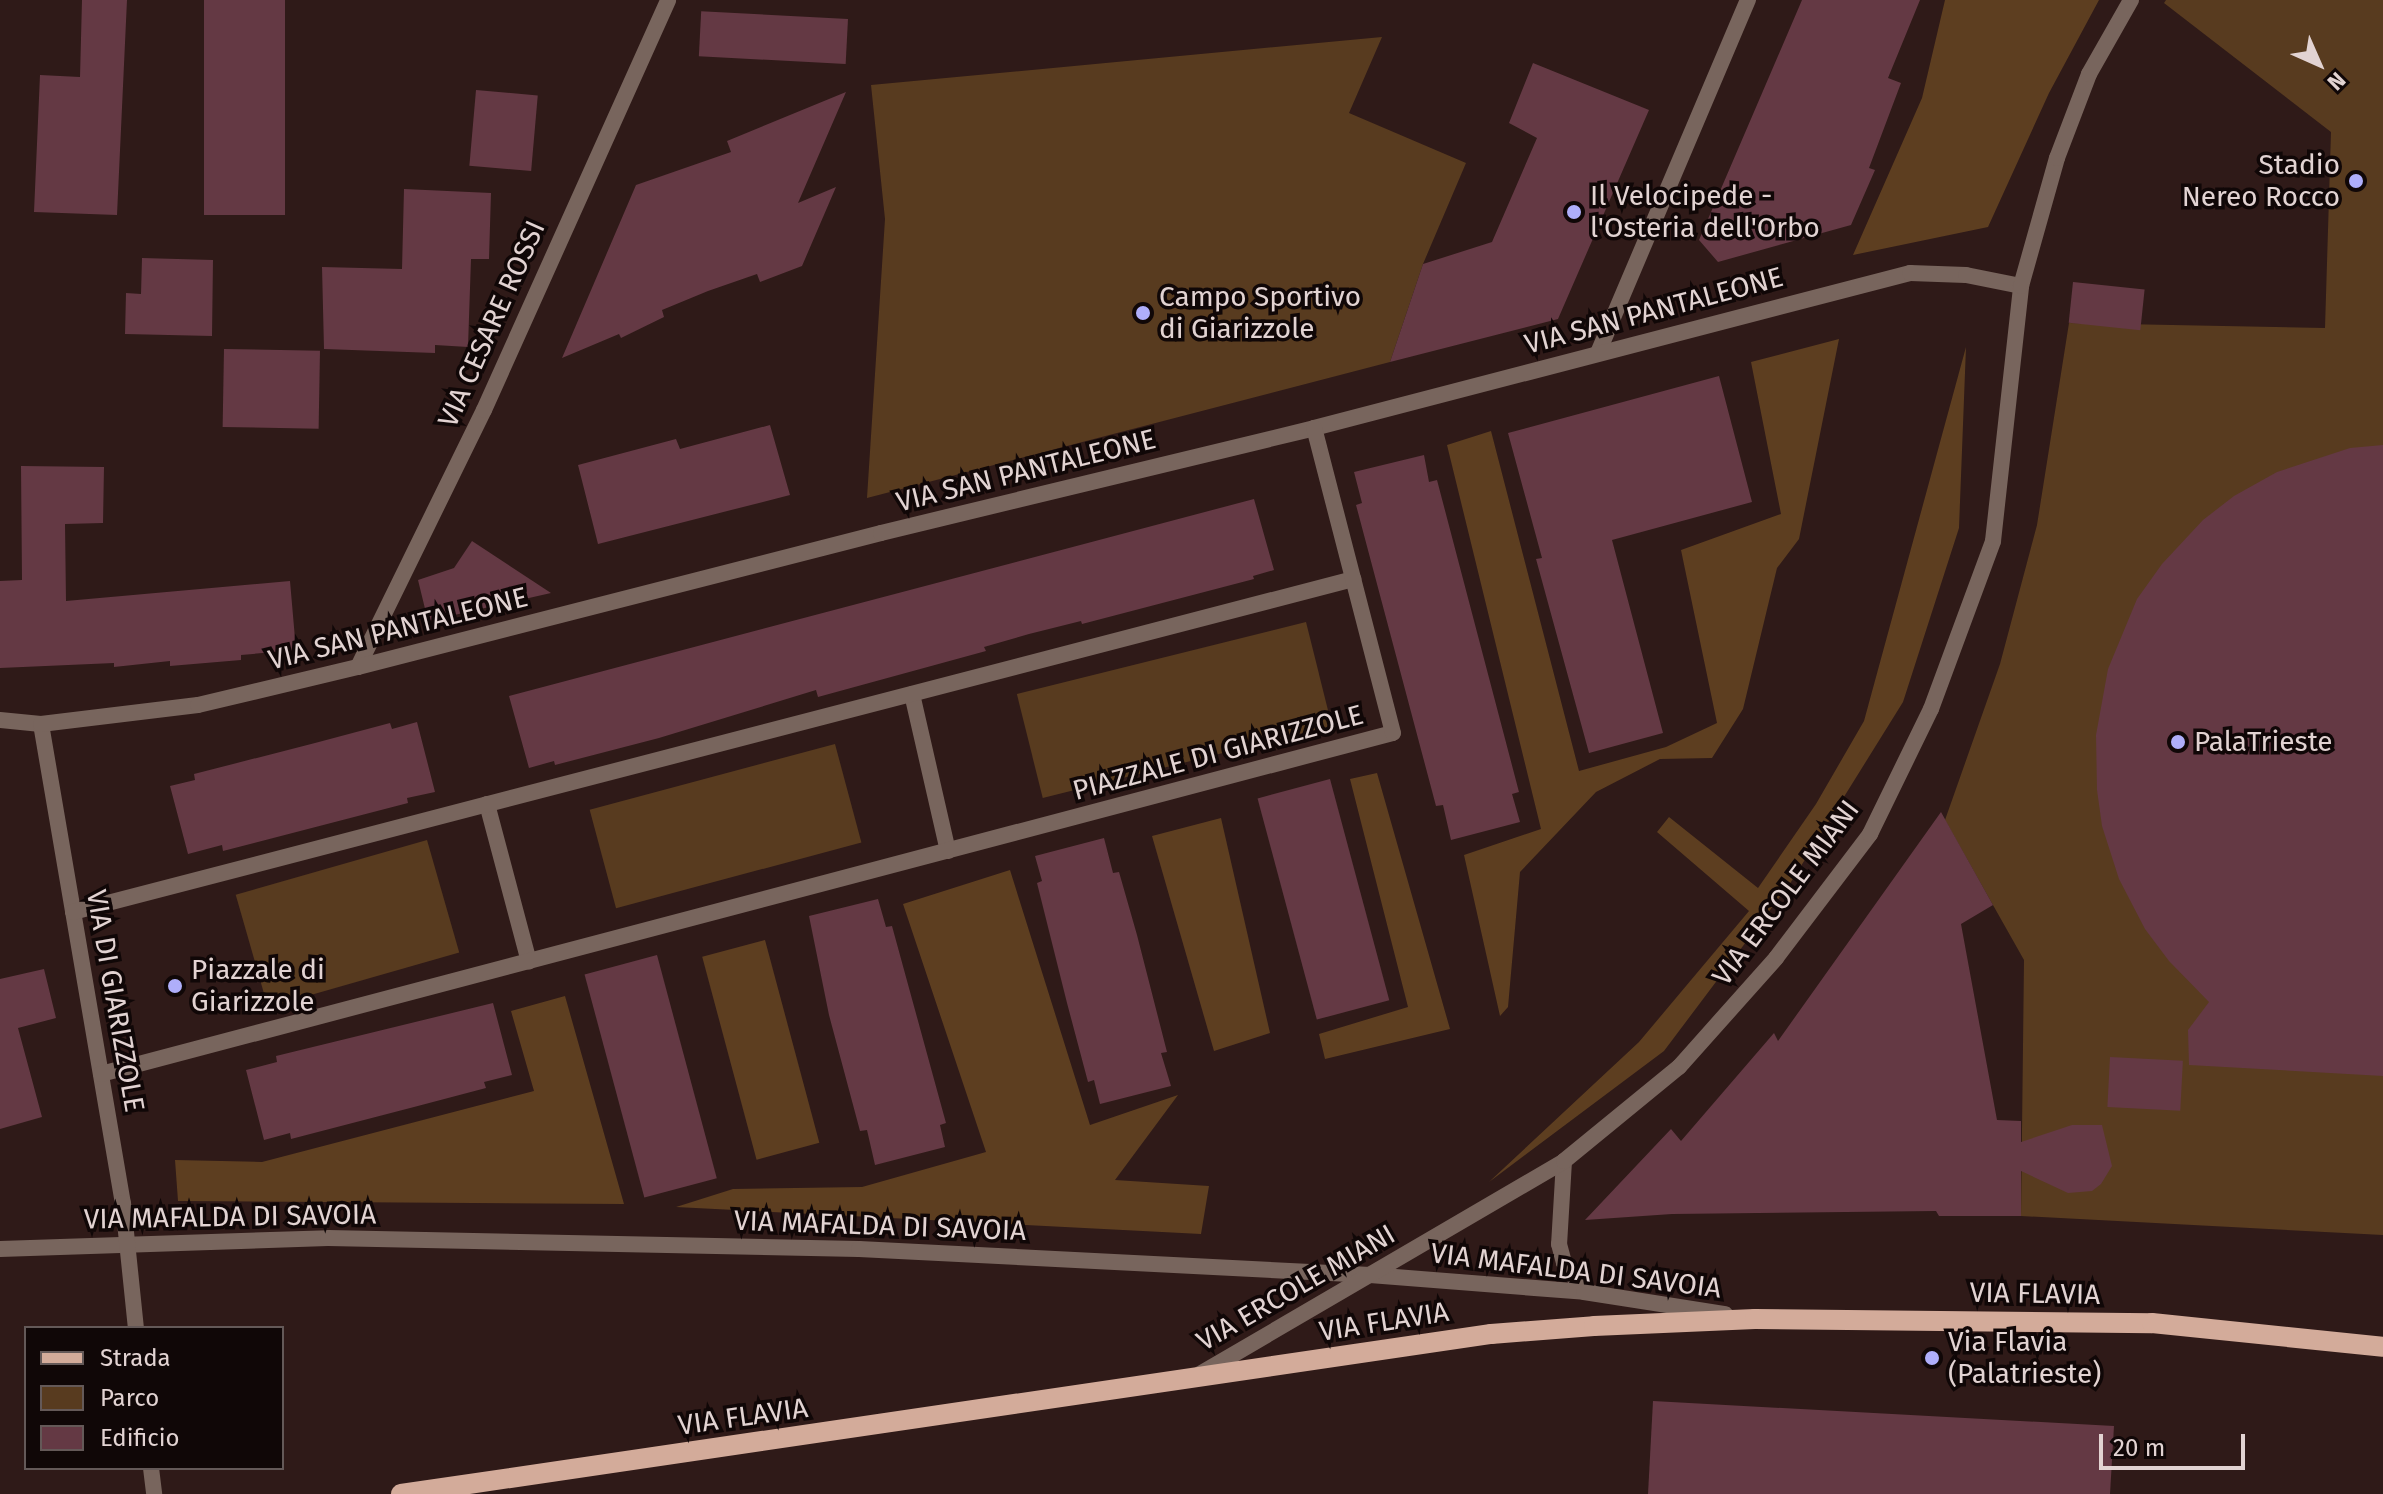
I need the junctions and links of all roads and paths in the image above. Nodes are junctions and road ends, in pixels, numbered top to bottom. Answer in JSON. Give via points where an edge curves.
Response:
{"nodes":[{"id":1,"x":668,"y":0,"type":"edge"},
{"id":2,"x":1748,"y":0,"type":"edge"},
{"id":3,"x":2131,"y":0,"type":"edge"},
{"id":4,"x":2021,"y":286,"type":"junction"},
{"id":5,"x":1598,"y":353,"type":"junction"},
{"id":6,"x":1314,"y":428,"type":"junction"},
{"id":7,"x":1353,"y":579,"type":"junction"},
{"id":8,"x":358,"y":667,"type":"junction"},
{"id":9,"x":912,"y":694,"type":"junction"},
{"id":10,"x":0,"y":720,"type":"edge"},
{"id":11,"x":41,"y":724,"type":"junction"},
{"id":12,"x":487,"y":804,"type":"junction"},
{"id":13,"x":948,"y":851,"type":"junction"},
{"id":14,"x":73,"y":912,"type":"junction"},
{"id":15,"x":529,"y":962,"type":"junction"},
{"id":16,"x":101,"y":1074,"type":"junction"},
{"id":17,"x":1564,"y":1161,"type":"junction"},
{"id":18,"x":0,"y":1249,"type":"edge"},
{"id":19,"x":1370,"y":1275,"type":"junction"},
{"id":20,"x":1584,"y":1292,"type":"junction"},
{"id":21,"x":1755,"y":1319,"type":"junction"},
{"id":22,"x":136,"y":1326,"type":"edge"},
{"id":23,"x":2383,"y":1347,"type":"edge"},
{"id":24,"x":1187,"y":1382,"type":"junction"},
{"id":25,"x":151,"y":1470,"type":"edge"},
{"id":26,"x":154,"y":1494,"type":"edge"},
{"id":27,"x":401,"y":1494,"type":"edge"}],
"edges":[{"from":1,"to":8,"type":"street","name":"VIA CESARE ROSSI","via":[[484,410]]},
{"from":2,"to":5,"type":"street"},
{"from":3,"to":4,"type":"street","name":"VIA ERCOLE MIANI","via":[[2089,74],[2057,158]]},
{"from":4,"to":5,"type":"street","name":"VIA SAN PANTALEONE","via":[[1966,275],[1910,273]]},
{"from":4,"to":17,"type":"street","name":"VIA ERCOLE MIANI","via":[[1993,541],[1931,709],[1870,834],[1776,958],[1679,1067]]},
{"from":5,"to":6,"type":"street","name":"VIA SAN PANTALEONE"},
{"from":6,"to":7,"type":"street","name":"PIAZZALE DI GIARIZZOLE"},
{"from":6,"to":8,"type":"street","name":"VIA SAN PANTALEONE"},
{"from":7,"to":9,"type":"street"},
{"from":7,"to":13,"type":"street","name":"PIAZZALE DI GIARIZZOLE","via":[[1393,733]]},
{"from":8,"to":11,"type":"street","name":"VIA SAN PANTALEONE","via":[[198,705]]},
{"from":9,"to":12,"type":"street"},
{"from":9,"to":13,"type":"street"},
{"from":10,"to":11,"type":"street"},
{"from":11,"to":14,"type":"street","name":"VIA DI GIARIZZOLE"},
{"from":12,"to":14,"type":"street"},
{"from":12,"to":15,"type":"street"},
{"from":13,"to":15,"type":"street","name":"PIAZZALE DI GIARIZZOLE"},
{"from":14,"to":16,"type":"street","name":"VIA DI GIARIZZOLE"},
{"from":15,"to":16,"type":"street","name":"PIAZZALE DI GIARIZZOLE"},
{"from":16,"to":22,"type":"street","name":"VIA DI GIARIZZOLE","bridge":true,"via":[[123,1203]]},
{"from":17,"to":19,"type":"street","name":"VIA ERCOLE MIANI"},
{"from":17,"to":20,"type":"street","via":[[1559,1244],[1564,1263]]},
{"from":18,"to":19,"type":"street","name":"VIA MAFALDA DI SAVOIA","via":[[328,1238],[859,1249]]},
{"from":19,"to":20,"type":"street","name":"VIA MAFALDA DI SAVOIA"},
{"from":19,"to":24,"type":"street","name":"VIA ERCOLE MIANI"},
{"from":20,"to":21,"type":"street","name":"VIA MAFALDA DI SAVOIA"},
{"from":21,"to":23,"type":"main road","name":"VIA FLAVIA","via":[[2152,1323]]},
{"from":21,"to":24,"type":"main road","name":"VIA FLAVIA","via":[[1491,1334]]},
{"from":24,"to":27,"type":"main road","name":"VIA FLAVIA"},
{"from":25,"to":26,"type":"street"}]}
